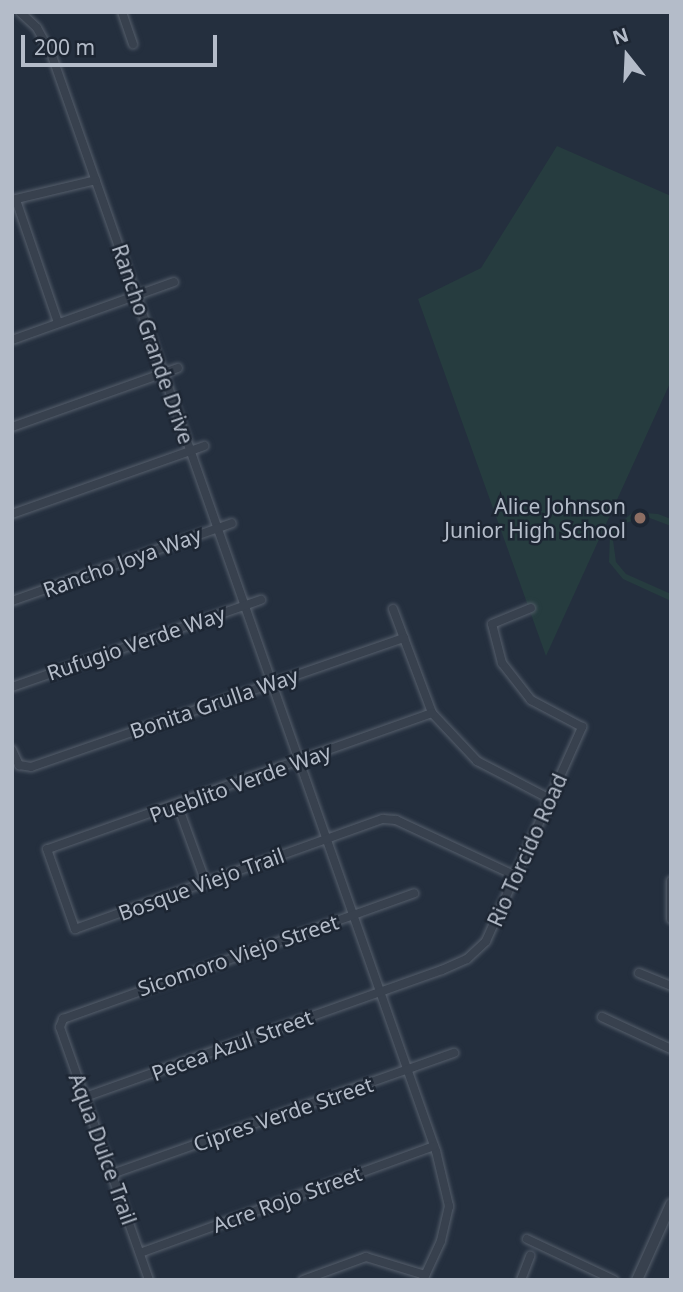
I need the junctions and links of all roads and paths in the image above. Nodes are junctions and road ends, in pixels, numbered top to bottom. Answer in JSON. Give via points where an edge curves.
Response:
{"nodes":[{"id":1,"x":20,"y":12,"type":"edge"},
{"id":2,"x":122,"y":12,"type":"edge"},
{"id":3,"x":133,"y":44,"type":"dead end"},
{"id":4,"x":96,"y":180,"type":"junction"},
{"id":5,"x":14,"y":200,"type":"edge"},
{"id":6,"x":174,"y":282,"type":"dead end"},
{"id":7,"x":136,"y":296,"type":"junction"},
{"id":8,"x":58,"y":323,"type":"junction"},
{"id":9,"x":12,"y":340,"type":"edge"},
{"id":10,"x":178,"y":368,"type":"dead end"},
{"id":11,"x":163,"y":374,"type":"junction"},
{"id":12,"x":12,"y":427,"type":"edge"},
{"id":13,"x":204,"y":446,"type":"dead end"},
{"id":14,"x":190,"y":451,"type":"junction"},
{"id":15,"x":12,"y":514,"type":"edge"},
{"id":16,"x":232,"y":523,"type":"dead end"},
{"id":17,"x":217,"y":528,"type":"junction"},
{"id":18,"x":261,"y":600,"type":"dead end"},
{"id":19,"x":12,"y":601,"type":"edge"},
{"id":20,"x":244,"y":606,"type":"junction"},
{"id":21,"x":531,"y":608,"type":"dead end"},
{"id":22,"x":393,"y":609,"type":"dead end"},
{"id":23,"x":404,"y":638,"type":"junction"},
{"id":24,"x":271,"y":683,"type":"junction"},
{"id":25,"x":12,"y":687,"type":"edge"},
{"id":26,"x":432,"y":713,"type":"junction"},
{"id":27,"x":12,"y":750,"type":"edge"},
{"id":28,"x":299,"y":762,"type":"junction"},
{"id":29,"x":550,"y":799,"type":"junction"},
{"id":30,"x":178,"y":806,"type":"junction"},
{"id":31,"x":326,"y":838,"type":"junction"},
{"id":32,"x":516,"y":876,"type":"junction"},
{"id":33,"x":671,"y":881,"type":"edge"},
{"id":34,"x":205,"y":883,"type":"junction"},
{"id":35,"x":414,"y":894,"type":"dead end"},
{"id":36,"x":353,"y":916,"type":"junction"},
{"id":37,"x":671,"y":919,"type":"edge"},
{"id":38,"x":75,"y":929,"type":"joint"},
{"id":39,"x":639,"y":974,"type":"dead end"},
{"id":40,"x":671,"y":986,"type":"edge"},
{"id":41,"x":380,"y":992,"type":"junction"},
{"id":42,"x":601,"y":1017,"type":"dead end"},
{"id":43,"x":63,"y":1019,"type":"joint"},
{"id":44,"x":671,"y":1049,"type":"edge"},
{"id":45,"x":454,"y":1053,"type":"dead end"},
{"id":46,"x":407,"y":1070,"type":"junction"},
{"id":47,"x":85,"y":1097,"type":"junction"},
{"id":48,"x":434,"y":1146,"type":"junction"},
{"id":49,"x":112,"y":1174,"type":"junction"},
{"id":50,"x":671,"y":1204,"type":"edge"},
{"id":51,"x":527,"y":1239,"type":"dead end"},
{"id":52,"x":140,"y":1252,"type":"junction"},
{"id":53,"x":530,"y":1256,"type":"dead end"},
{"id":54,"x":424,"y":1278,"type":"edge"},
{"id":55,"x":149,"y":1280,"type":"edge"},
{"id":56,"x":303,"y":1280,"type":"edge"},
{"id":57,"x":522,"y":1280,"type":"edge"},
{"id":58,"x":614,"y":1280,"type":"edge"},
{"id":59,"x":637,"y":1280,"type":"edge"}],
"edges":[{"from":1,"to":4,"type":"street","name":"Rancho Grande Drive","via":[[37,28],[51,53]]},
{"from":2,"to":3,"type":"street"},
{"from":4,"to":5,"type":"street"},
{"from":4,"to":7,"type":"street","name":"Rancho Grande Drive"},
{"from":5,"to":8,"type":"street"},
{"from":6,"to":7,"type":"street"},
{"from":7,"to":8,"type":"street"},
{"from":7,"to":11,"type":"street","name":"Rancho Grande Drive"},
{"from":8,"to":9,"type":"street"},
{"from":10,"to":11,"type":"street"},
{"from":11,"to":12,"type":"street"},
{"from":11,"to":14,"type":"street","name":"Rancho Grande Drive"},
{"from":13,"to":14,"type":"street"},
{"from":14,"to":15,"type":"street"},
{"from":14,"to":17,"type":"street","name":"Rancho Grande Drive"},
{"from":16,"to":17,"type":"street","name":"Rancho Joya Way"},
{"from":17,"to":19,"type":"street","name":"Rancho Joya Way"},
{"from":17,"to":20,"type":"street","name":"Rancho Grande Drive"},
{"from":18,"to":20,"type":"street","name":"Rufugio Verde Way"},
{"from":20,"to":24,"type":"street","name":"Rancho Grande Drive"},
{"from":20,"to":25,"type":"street","name":"Rufugio Verde Way"},
{"from":21,"to":29,"type":"street","name":"Rio Torcido Road","via":[[492,624],[502,663],[519,690],[582,727]]},
{"from":22,"to":23,"type":"street"},
{"from":23,"to":24,"type":"street","name":"Bonita Grulla Way"},
{"from":23,"to":26,"type":"street"},
{"from":24,"to":27,"type":"street","name":"Bonita Grulla Way","via":[[25,766]]},
{"from":24,"to":28,"type":"street","name":"Rancho Grande Drive"},
{"from":26,"to":28,"type":"street","name":"Pueblito Verde Way"},
{"from":26,"to":29,"type":"street","via":[[477,761]]},
{"from":28,"to":30,"type":"street","name":"Pueblito Verde Way"},
{"from":28,"to":31,"type":"street","name":"Rancho Grande Drive"},
{"from":29,"to":32,"type":"street","name":"Rio Torcido Road"},
{"from":30,"to":34,"type":"street"},
{"from":30,"to":38,"type":"street","name":"Pueblito Verde Way","via":[[47,849]]},
{"from":31,"to":32,"type":"street","name":"Bosque Viejo Trail","via":[[373,820],[396,820]]},
{"from":31,"to":34,"type":"street","name":"Bosque Viejo Trail"},
{"from":31,"to":36,"type":"street","name":"Rancho Grande Drive"},
{"from":32,"to":41,"type":"street","name":"Rio Torcido Road","via":[[486,941],[467,959]]},
{"from":33,"to":37,"type":"street"},
{"from":34,"to":38,"type":"street","name":"Bosque Viejo Trail"},
{"from":35,"to":36,"type":"street","name":"Sicomoro Viejo Street"},
{"from":36,"to":41,"type":"street","name":"Rancho Grande Drive"},
{"from":36,"to":43,"type":"street","name":"Sicomoro Viejo Street"},
{"from":39,"to":40,"type":"street"},
{"from":41,"to":46,"type":"street","name":"Rancho Grande Drive"},
{"from":41,"to":47,"type":"street","name":"Pecea Azul Street"},
{"from":42,"to":44,"type":"street"},
{"from":43,"to":47,"type":"street","name":"Aqua Dulce Trail","via":[[60,1027]]},
{"from":45,"to":46,"type":"street","name":"Cipres Verde Street"},
{"from":46,"to":48,"type":"street","name":"Rancho Grande Drive"},
{"from":46,"to":49,"type":"street","name":"Cipres Verde Street"},
{"from":47,"to":49,"type":"street","name":"Aqua Dulce Trail"},
{"from":48,"to":52,"type":"street","name":"Acre Rojo Street"},
{"from":48,"to":54,"type":"street","name":"Rancho Grande Drive","via":[[449,1206],[441,1241]]},
{"from":49,"to":52,"type":"street","name":"Aqua Dulce Trail"},
{"from":50,"to":59,"type":"street"},
{"from":51,"to":58,"type":"street"},
{"from":52,"to":55,"type":"street","name":"Aqua Dulce Trail"},
{"from":53,"to":57,"type":"street"},
{"from":54,"to":56,"type":"street","via":[[366,1258]]}]}
